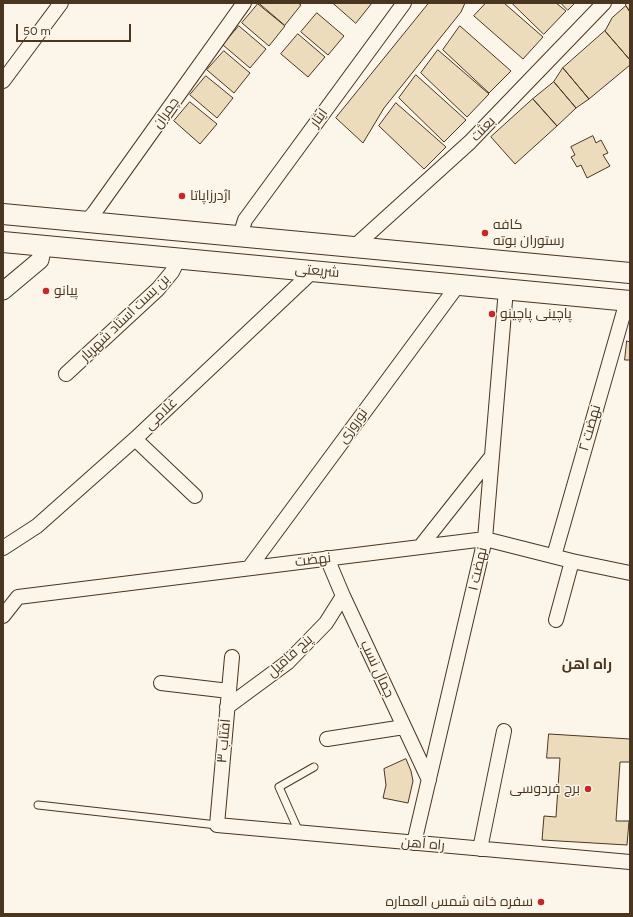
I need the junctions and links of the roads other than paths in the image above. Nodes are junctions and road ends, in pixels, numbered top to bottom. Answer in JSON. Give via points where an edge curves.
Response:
{"nodes":[{"id":1,"x":61,"y":3,"type":"edge"},
{"id":2,"x":244,"y":3,"type":"edge"},
{"id":3,"x":404,"y":3,"type":"edge"},
{"id":4,"x":604,"y":3,"type":"edge"},
{"id":5,"x":3,"y":81,"type":"edge"},
{"id":6,"x":3,"y":214,"type":"edge"},
{"id":7,"x":86,"y":222,"type":"junction"},
{"id":8,"x":240,"y":236,"type":"junction"},
{"id":9,"x":3,"y":242,"type":"edge"},
{"id":10,"x":43,"y":245,"type":"junction"},
{"id":11,"x":354,"y":247,"type":"junction"},
{"id":12,"x":179,"y":258,"type":"junction"},
{"id":13,"x":313,"y":271,"type":"junction"},
{"id":14,"x":630,"y":273,"type":"edge"},
{"id":15,"x":458,"y":285,"type":"junction"},
{"id":16,"x":506,"y":289,"type":"junction"},
{"id":17,"x":3,"y":291,"type":"edge"},
{"id":18,"x":628,"y":301,"type":"edge"},
{"id":19,"x":66,"y":374,"type":"dead end"},
{"id":20,"x":135,"y":438,"type":"junction"},
{"id":21,"x":492,"y":456,"type":"junction"},
{"id":22,"x":194,"y":496,"type":"dead end"},
{"id":23,"x":485,"y":539,"type":"junction"},
{"id":24,"x":420,"y":547,"type":"junction"},
{"id":25,"x":3,"y":548,"type":"edge"},
{"id":26,"x":554,"y":556,"type":"junction"},
{"id":27,"x":327,"y":558,"type":"junction"},
{"id":28,"x":572,"y":561,"type":"junction"},
{"id":29,"x":249,"y":568,"type":"junction"},
{"id":30,"x":630,"y":573,"type":"edge"},
{"id":31,"x":343,"y":596,"type":"junction"},
{"id":32,"x":3,"y":616,"type":"edge"},
{"id":33,"x":556,"y":620,"type":"dead end"},
{"id":34,"x":232,"y":657,"type":"dead end"},
{"id":35,"x":161,"y":683,"type":"dead end"},
{"id":36,"x":229,"y":691,"type":"junction"},
{"id":37,"x":227,"y":707,"type":"junction"},
{"id":38,"x":404,"y":727,"type":"junction"},
{"id":39,"x":504,"y":731,"type":"dead end"},
{"id":40,"x":327,"y":739,"type":"dead end"},
{"id":41,"x":314,"y":767,"type":"dead end"},
{"id":42,"x":429,"y":780,"type":"junction"},
{"id":43,"x":38,"y":805,"type":"dead end"},
{"id":44,"x":217,"y":825,"type":"junction"},
{"id":45,"x":299,"y":832,"type":"junction"},
{"id":46,"x":414,"y":843,"type":"junction"},
{"id":47,"x":480,"y":849,"type":"junction"},
{"id":48,"x":630,"y":862,"type":"edge"}],
"edges":[{"from":1,"to":5,"type":"street"},
{"from":2,"to":7,"type":"street","name":"چمران"},
{"from":3,"to":8,"type":"street","name":"ایثار","via":[[245,220]]},
{"from":4,"to":11,"type":"street","name":"بعثت","via":[[470,142]]},
{"from":6,"to":7,"type":"main road","name":"شریعتی"},
{"from":7,"to":8,"type":"main road","name":"شریعتی"},
{"from":8,"to":11,"type":"main road","name":"شریعتی"},
{"from":9,"to":10,"type":"main road","name":"شریعتی"},
{"from":10,"to":12,"type":"main road","name":"شریعتی"},
{"from":10,"to":17,"type":"street","via":[[40,260]]},
{"from":11,"to":14,"type":"main road","name":"شریعتی"},
{"from":12,"to":13,"type":"main road","name":"شریعتی"},
{"from":12,"to":19,"type":"street","name":"بن بست استاد شهریار","via":[[172,272],[158,289]]},
{"from":13,"to":15,"type":"main road","name":"شریعتی"},
{"from":13,"to":20,"type":"street","name":"غلامی"},
{"from":15,"to":16,"type":"main road","name":"شریعتی"},
{"from":15,"to":29,"type":"street","name":"نوروزی"},
{"from":16,"to":18,"type":"main road","name":"شریعتی"},
{"from":16,"to":21,"type":"street","name":"نهضت ۱"},
{"from":18,"to":26,"type":"street","name":"نهضت ۲"},
{"from":20,"to":22,"type":"street"},
{"from":20,"to":25,"type":"street","name":"غلامی","via":[[37,526]]},
{"from":21,"to":23,"type":"street","name":"نهضت ۱"},
{"from":21,"to":24,"type":"street"},
{"from":23,"to":24,"type":"street","name":"نهضت"},
{"from":23,"to":26,"type":"street","name":"نهضت"},
{"from":23,"to":42,"type":"street","name":"نهضت ۱"},
{"from":24,"to":27,"type":"street","name":"نهضت"},
{"from":26,"to":28,"type":"street","name":"نهضت"},
{"from":27,"to":29,"type":"street","name":"نهضت"},
{"from":27,"to":31,"type":"street","name":"جمال نسب"},
{"from":28,"to":30,"type":"street","name":"نهضت"},
{"from":28,"to":33,"type":"street"},
{"from":29,"to":32,"type":"street","name":"نهضت","via":[[18,596]]},
{"from":31,"to":37,"type":"street","name":"پنج فامیل","via":[[326,623],[288,662]]},
{"from":31,"to":38,"type":"street","name":"جمال نسب"},
{"from":34,"to":36,"type":"street","name":"آفتاب ۳"},
{"from":35,"to":36,"type":"street"},
{"from":36,"to":37,"type":"street","name":"آفتاب ۳"},
{"from":37,"to":44,"type":"street","name":"آفتاب ۳"},
{"from":38,"to":40,"type":"street"},
{"from":38,"to":42,"type":"street","name":"جمال نسب"},
{"from":39,"to":47,"type":"street"},
{"from":41,"to":45,"type":"lane","via":[[279,787]]},
{"from":42,"to":46,"type":"street","name":"نهضت ۱"},
{"from":43,"to":44,"type":"lane"},
{"from":44,"to":45,"type":"street","name":"راه آهن"},
{"from":45,"to":46,"type":"street","name":"راه آهن"},
{"from":46,"to":47,"type":"street","name":"راه آهن"},
{"from":47,"to":48,"type":"street","name":"راه آهن"}]}
